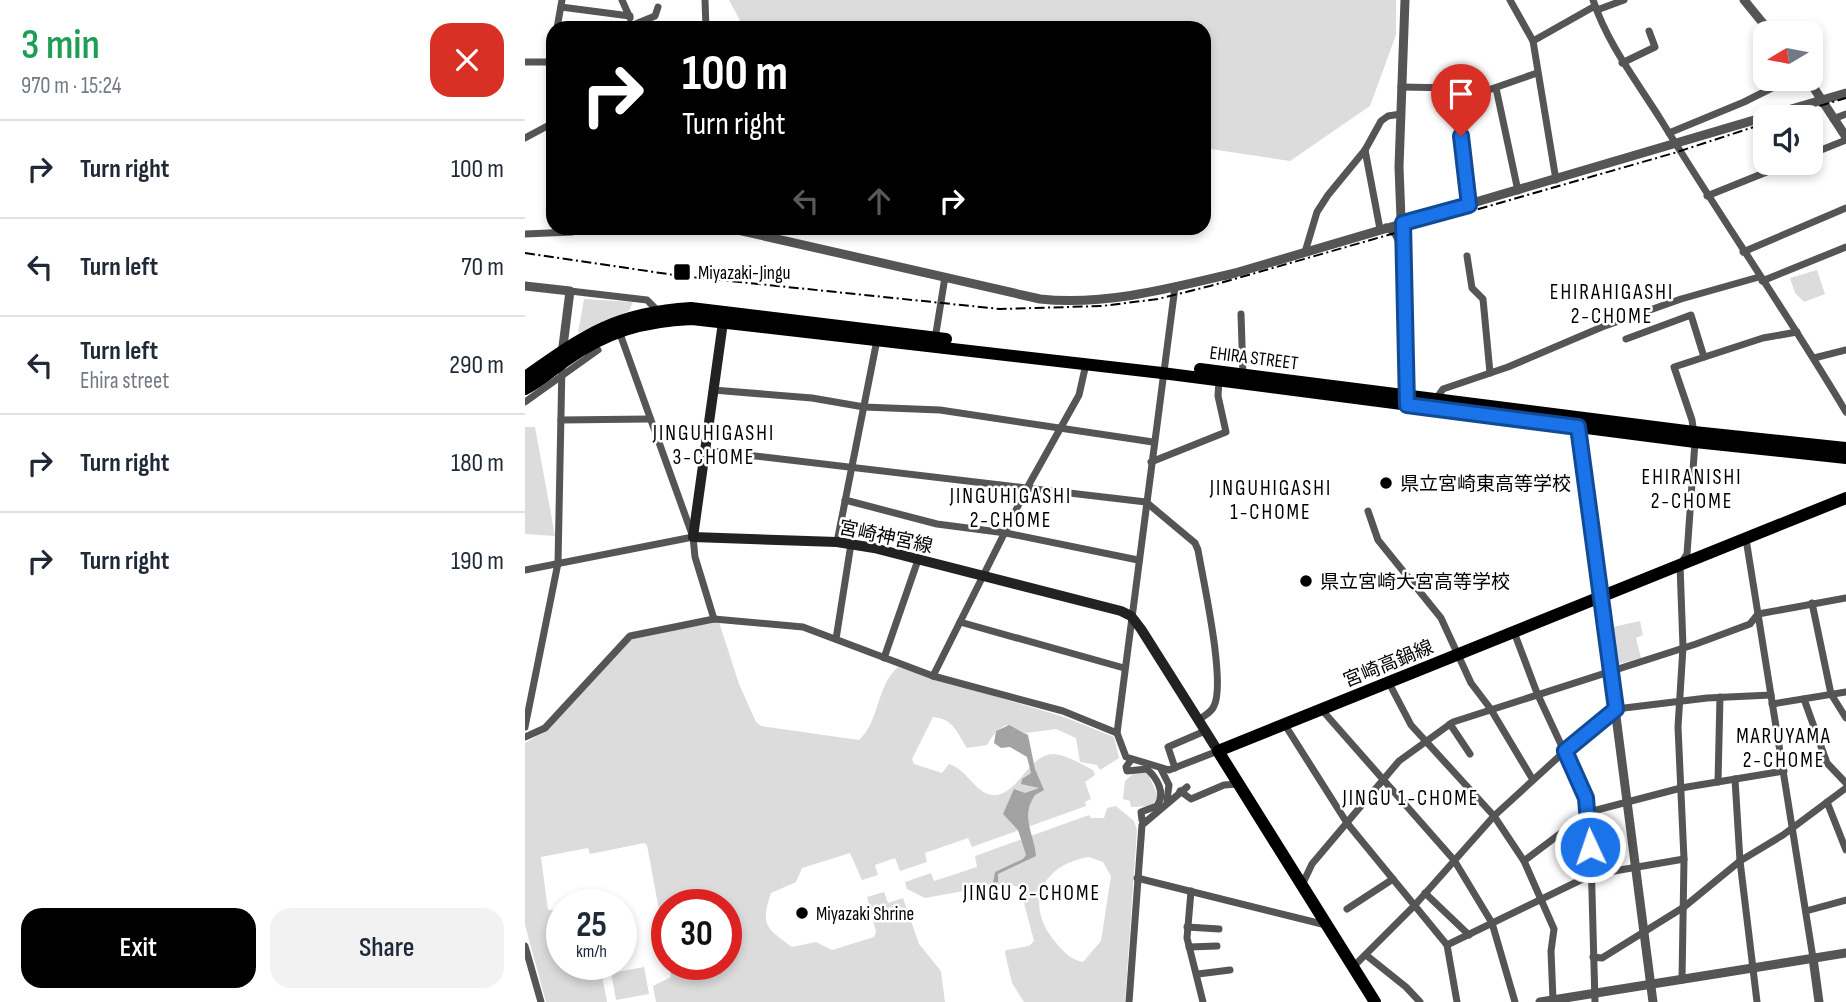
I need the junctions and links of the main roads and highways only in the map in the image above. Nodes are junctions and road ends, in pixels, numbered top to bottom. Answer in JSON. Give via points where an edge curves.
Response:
{"nodes":[{"id":1,"x":659,"y":315,"type":"junction"},
{"id":2,"x":724,"y":318,"type":"junction"},
{"id":3,"x":935,"y":342,"type":"junction"},
{"id":4,"x":562,"y":357,"type":"junction"},
{"id":5,"x":1163,"y":369,"type":"junction"},
{"id":6,"x":525,"y":377,"type":"edge"},
{"id":7,"x":525,"y":389,"type":"edge"},
{"id":8,"x":1408,"y":400,"type":"junction"},
{"id":9,"x":1578,"y":422,"type":"junction"},
{"id":10,"x":1695,"y":437,"type":"junction"},
{"id":11,"x":1846,"y":447,"type":"edge"},
{"id":12,"x":1846,"y":458,"type":"edge"},
{"id":13,"x":1845,"y":502,"type":"edge"},
{"id":14,"x":1218,"y":751,"type":"junction"},
{"id":15,"x":1375,"y":1002,"type":"edge"}],
"edges":[{"from":1,"to":2,"type":"main road","name":"EHIRA STREET","via":[[691,308]]},
{"from":1,"to":4,"type":"main road"},
{"from":1,"to":4,"type":"main road","via":[[615,320]]},
{"from":2,"to":3,"type":"main road","name":"EHIRA STREET"},
{"from":2,"to":3,"type":"main road","name":"EHIRA STREET","via":[[877,340]]},
{"from":2,"to":14,"type":"main road","name":"宮崎神宮線","via":[[692,537],[851,544],[1121,611],[1131,617]]},
{"from":3,"to":5,"type":"main road","name":"EHIRA STREET"},
{"from":3,"to":5,"type":"main road","name":"EHIRA STREET","via":[[1086,364]]},
{"from":4,"to":6,"type":"main road"},
{"from":4,"to":7,"type":"main road"},
{"from":5,"to":8,"type":"main road","name":"EHIRA STREET","via":[[1244,375]]},
{"from":5,"to":8,"type":"main road","name":"EHIRA STREET","via":[[1219,380]]},
{"from":8,"to":9,"type":"main road","name":"EHIRA STREET"},
{"from":8,"to":9,"type":"main road","name":"EHIRA STREET","via":[[1435,399]]},
{"from":9,"to":10,"type":"main road","name":"EHIRA STREET"},
{"from":10,"to":11,"type":"main road","name":"EHIRA STREET"},
{"from":10,"to":12,"type":"main road","name":"EHIRA STREET"},
{"from":13,"to":14,"type":"main road","name":"宮崎高鍋線"},
{"from":14,"to":15,"type":"main road","via":[[1222,768],[1238,785]]}]}
